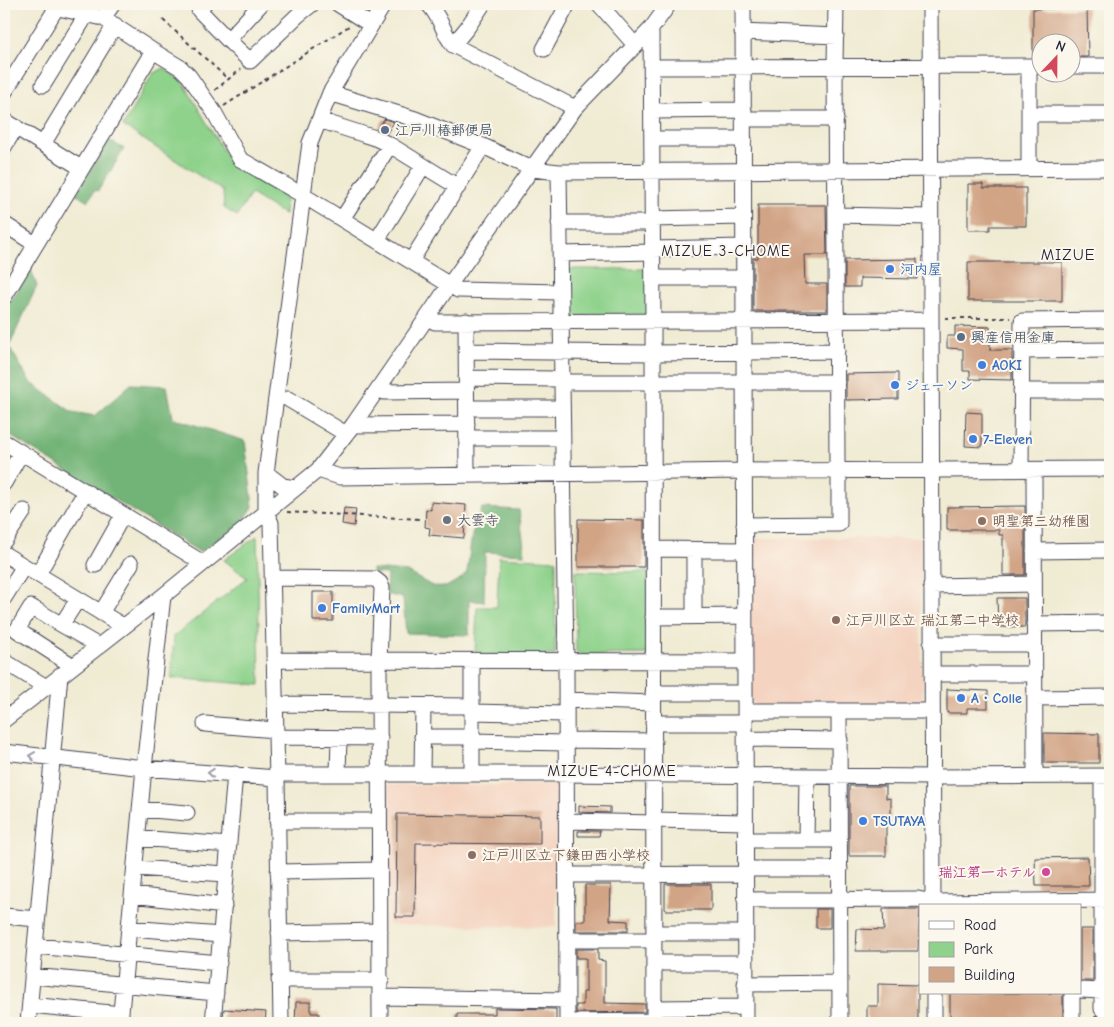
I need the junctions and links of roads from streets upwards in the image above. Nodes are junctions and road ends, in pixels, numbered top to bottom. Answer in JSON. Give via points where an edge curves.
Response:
{"nodes":[{"id":1,"x":113,"y":4,"type":"edge"},
{"id":2,"x":204,"y":4,"type":"edge"},
{"id":3,"x":262,"y":4,"type":"edge"},
{"id":4,"x":312,"y":4,"type":"edge"},
{"id":5,"x":338,"y":4,"type":"edge"},
{"id":6,"x":384,"y":4,"type":"edge"},
{"id":7,"x":428,"y":4,"type":"edge"},
{"id":8,"x":482,"y":4,"type":"edge"},
{"id":9,"x":568,"y":4,"type":"edge"},
{"id":10,"x":598,"y":4,"type":"edge"},
{"id":11,"x":669,"y":4,"type":"edge"},
{"id":12,"x":743,"y":4,"type":"edge"},
{"id":13,"x":836,"y":4,"type":"edge"},
{"id":14,"x":930,"y":4,"type":"edge"},
{"id":15,"x":55,"y":5,"type":"edge"},
{"id":16,"x":87,"y":14,"type":"junction"},
{"id":17,"x":109,"y":21,"type":"junction"},
{"id":18,"x":366,"y":22,"type":"junction"},
{"id":19,"x":651,"y":29,"type":"junction"},
{"id":20,"x":742,"y":32,"type":"junction"},
{"id":21,"x":836,"y":36,"type":"junction"},
{"id":22,"x":228,"y":40,"type":"junction"},
{"id":23,"x":454,"y":45,"type":"junction"},
{"id":24,"x":635,"y":45,"type":"junction"},
{"id":25,"x":544,"y":49,"type":"dead end"},
{"id":26,"x":154,"y":51,"type":"junction"},
{"id":27,"x":743,"y":66,"type":"junction"},
{"id":28,"x":835,"y":66,"type":"junction"},
{"id":29,"x":930,"y":66,"type":"junction"},
{"id":30,"x":1032,"y":66,"type":"edge"},
{"id":31,"x":1082,"y":66,"type":"edge"},
{"id":32,"x":1110,"y":66,"type":"edge"},
{"id":33,"x":652,"y":67,"type":"junction"},
{"id":34,"x":1033,"y":82,"type":"edge"},
{"id":35,"x":43,"y":85,"type":"dead end"},
{"id":36,"x":4,"y":92,"type":"edge"},
{"id":37,"x":330,"y":93,"type":"junction"},
{"id":38,"x":575,"y":108,"type":"junction"},
{"id":39,"x":652,"y":111,"type":"junction"},
{"id":40,"x":1029,"y":114,"type":"junction"},
{"id":41,"x":1110,"y":114,"type":"edge"},
{"id":42,"x":744,"y":115,"type":"junction"},
{"id":43,"x":836,"y":119,"type":"junction"},
{"id":44,"x":319,"y":120,"type":"junction"},
{"id":45,"x":10,"y":123,"type":"edge"},
{"id":46,"x":652,"y":139,"type":"junction"},
{"id":47,"x":744,"y":139,"type":"junction"},
{"id":48,"x":43,"y":144,"type":"junction"},
{"id":49,"x":390,"y":145,"type":"junction"},
{"id":50,"x":483,"y":146,"type":"junction"},
{"id":51,"x":4,"y":147,"type":"edge"},
{"id":52,"x":423,"y":166,"type":"junction"},
{"id":53,"x":81,"y":168,"type":"junction"},
{"id":54,"x":1029,"y":168,"type":"junction"},
{"id":55,"x":1110,"y":168,"type":"edge"},
{"id":56,"x":532,"y":170,"type":"junction"},
{"id":57,"x":930,"y":170,"type":"junction"},
{"id":58,"x":836,"y":171,"type":"junction"},
{"id":59,"x":559,"y":172,"type":"junction"},
{"id":60,"x":652,"y":172,"type":"junction"},
{"id":61,"x":744,"y":172,"type":"junction"},
{"id":62,"x":458,"y":187,"type":"junction"},
{"id":63,"x":304,"y":196,"type":"junction"},
{"id":64,"x":836,"y":215,"type":"junction"},
{"id":65,"x":743,"y":217,"type":"junction"},
{"id":66,"x":930,"y":217,"type":"junction"},
{"id":67,"x":342,"y":219,"type":"junction"},
{"id":68,"x":652,"y":221,"type":"junction"},
{"id":69,"x":4,"y":224,"type":"edge"},
{"id":70,"x":559,"y":224,"type":"junction"},
{"id":71,"x":377,"y":240,"type":"junction"},
{"id":72,"x":35,"y":244,"type":"junction"},
{"id":73,"x":743,"y":247,"type":"junction"},
{"id":74,"x":653,"y":250,"type":"junction"},
{"id":75,"x":560,"y":254,"type":"junction"},
{"id":76,"x":411,"y":261,"type":"junction"},
{"id":77,"x":653,"y":278,"type":"junction"},
{"id":78,"x":743,"y":278,"type":"junction"},
{"id":79,"x":450,"y":284,"type":"junction"},
{"id":80,"x":560,"y":292,"type":"junction"},
{"id":81,"x":4,"y":297,"type":"edge"},
{"id":82,"x":428,"y":318,"type":"junction"},
{"id":83,"x":653,"y":320,"type":"junction"},
{"id":84,"x":743,"y":320,"type":"junction"},
{"id":85,"x":837,"y":320,"type":"junction"},
{"id":86,"x":930,"y":320,"type":"junction"},
{"id":87,"x":1110,"y":320,"type":"edge"},
{"id":88,"x":561,"y":321,"type":"junction"},
{"id":89,"x":466,"y":322,"type":"junction"},
{"id":90,"x":466,"y":350,"type":"junction"},
{"id":91,"x":1110,"y":350,"type":"edge"},
{"id":92,"x":561,"y":351,"type":"junction"},
{"id":93,"x":837,"y":351,"type":"junction"},
{"id":94,"x":1022,"y":351,"type":"junction"},
{"id":95,"x":744,"y":352,"type":"junction"},
{"id":96,"x":653,"y":353,"type":"junction"},
{"id":97,"x":561,"y":381,"type":"junction"},
{"id":98,"x":744,"y":381,"type":"junction"},
{"id":99,"x":653,"y":382,"type":"junction"},
{"id":100,"x":837,"y":382,"type":"junction"},
{"id":101,"x":466,"y":384,"type":"junction"},
{"id":102,"x":379,"y":388,"type":"junction"},
{"id":103,"x":1022,"y":391,"type":"junction"},
{"id":104,"x":1110,"y":391,"type":"edge"},
{"id":105,"x":288,"y":399,"type":"dead end"},
{"id":106,"x":466,"y":408,"type":"junction"},
{"id":107,"x":562,"y":408,"type":"junction"},
{"id":108,"x":350,"y":430,"type":"junction"},
{"id":109,"x":467,"y":431,"type":"junction"},
{"id":110,"x":562,"y":438,"type":"junction"},
{"id":111,"x":4,"y":442,"type":"edge"},
{"id":112,"x":21,"y":453,"type":"junction"},
{"id":113,"x":1110,"y":469,"type":"edge"},
{"id":114,"x":318,"y":470,"type":"junction"},
{"id":115,"x":838,"y":470,"type":"junction"},
{"id":116,"x":932,"y":470,"type":"junction"},
{"id":117,"x":1027,"y":470,"type":"junction"},
{"id":118,"x":744,"y":471,"type":"junction"},
{"id":119,"x":653,"y":472,"type":"junction"},
{"id":120,"x":266,"y":473,"type":"junction"},
{"id":121,"x":563,"y":474,"type":"junction"},
{"id":122,"x":467,"y":475,"type":"junction"},
{"id":123,"x":4,"y":483,"type":"edge"},
{"id":124,"x":295,"y":488,"type":"junction"},
{"id":125,"x":86,"y":492,"type":"junction"},
{"id":126,"x":24,"y":511,"type":"dead end"},
{"id":127,"x":266,"y":512,"type":"junction"},
{"id":128,"x":123,"y":514,"type":"junction"},
{"id":129,"x":744,"y":525,"type":"junction"},
{"id":130,"x":4,"y":541,"type":"edge"},
{"id":131,"x":653,"y":550,"type":"junction"},
{"id":132,"x":694,"y":550,"type":"junction"},
{"id":133,"x":744,"y":550,"type":"junction"},
{"id":134,"x":1110,"y":550,"type":"edge"},
{"id":135,"x":1034,"y":551,"type":"junction"},
{"id":136,"x":4,"y":554,"type":"edge"},
{"id":137,"x":204,"y":563,"type":"junction"},
{"id":138,"x":130,"y":564,"type":"dead end"},
{"id":139,"x":95,"y":565,"type":"dead end"},
{"id":140,"x":24,"y":566,"type":"junction"},
{"id":141,"x":38,"y":574,"type":"junction"},
{"id":142,"x":272,"y":578,"type":"junction"},
{"id":143,"x":1034,"y":584,"type":"junction"},
{"id":144,"x":931,"y":586,"type":"junction"},
{"id":145,"x":163,"y":596,"type":"junction"},
{"id":146,"x":4,"y":598,"type":"edge"},
{"id":147,"x":78,"y":599,"type":"junction"},
{"id":148,"x":101,"y":613,"type":"junction"},
{"id":149,"x":694,"y":616,"type":"junction"},
{"id":150,"x":744,"y":616,"type":"junction"},
{"id":151,"x":653,"y":617,"type":"junction"},
{"id":152,"x":1110,"y":623,"type":"edge"},
{"id":153,"x":62,"y":624,"type":"junction"},
{"id":154,"x":1034,"y":624,"type":"junction"},
{"id":155,"x":123,"y":626,"type":"junction"},
{"id":156,"x":932,"y":644,"type":"junction"},
{"id":157,"x":1034,"y":644,"type":"junction"},
{"id":158,"x":98,"y":645,"type":"junction"},
{"id":159,"x":274,"y":660,"type":"junction"},
{"id":160,"x":4,"y":661,"type":"edge"},
{"id":161,"x":379,"y":661,"type":"junction"},
{"id":162,"x":472,"y":661,"type":"junction"},
{"id":163,"x":653,"y":661,"type":"junction"},
{"id":164,"x":744,"y":661,"type":"junction"},
{"id":165,"x":566,"y":662,"type":"junction"},
{"id":166,"x":73,"y":666,"type":"junction"},
{"id":167,"x":932,"y":674,"type":"junction"},
{"id":168,"x":1034,"y":674,"type":"junction"},
{"id":169,"x":60,"y":675,"type":"junction"},
{"id":170,"x":46,"y":687,"type":"junction"},
{"id":171,"x":744,"y":693,"type":"junction"},
{"id":172,"x":1110,"y":697,"type":"edge"},
{"id":173,"x":653,"y":698,"type":"junction"},
{"id":174,"x":1034,"y":698,"type":"junction"},
{"id":175,"x":275,"y":704,"type":"junction"},
{"id":176,"x":380,"y":705,"type":"junction"},
{"id":177,"x":423,"y":706,"type":"junction"},
{"id":178,"x":566,"y":707,"type":"junction"},
{"id":179,"x":472,"y":709,"type":"junction"},
{"id":180,"x":839,"y":711,"type":"junction"},
{"id":181,"x":932,"y":711,"type":"junction"},
{"id":182,"x":745,"y":717,"type":"junction"},
{"id":183,"x":4,"y":720,"type":"edge"},
{"id":184,"x":654,"y":722,"type":"junction"},
{"id":185,"x":205,"y":724,"type":"dead end"},
{"id":186,"x":276,"y":734,"type":"junction"},
{"id":187,"x":422,"y":737,"type":"junction"},
{"id":188,"x":339,"y":738,"type":"junction"},
{"id":189,"x":380,"y":738,"type":"junction"},
{"id":190,"x":472,"y":739,"type":"junction"},
{"id":191,"x":745,"y":739,"type":"junction"},
{"id":192,"x":840,"y":740,"type":"junction"},
{"id":193,"x":654,"y":741,"type":"junction"},
{"id":194,"x":566,"y":742,"type":"junction"},
{"id":195,"x":4,"y":752,"type":"edge"},
{"id":196,"x":52,"y":758,"type":"junction"},
{"id":197,"x":144,"y":768,"type":"junction"},
{"id":198,"x":235,"y":774,"type":"junction"},
{"id":199,"x":338,"y":774,"type":"junction"},
{"id":200,"x":380,"y":774,"type":"junction"},
{"id":201,"x":422,"y":774,"type":"junction"},
{"id":202,"x":472,"y":774,"type":"junction"},
{"id":203,"x":566,"y":774,"type":"junction"},
{"id":204,"x":654,"y":775,"type":"junction"},
{"id":205,"x":745,"y":775,"type":"junction"},
{"id":206,"x":840,"y":775,"type":"junction"},
{"id":207,"x":277,"y":776,"type":"junction"},
{"id":208,"x":807,"y":776,"type":"junction"},
{"id":209,"x":1035,"y":776,"type":"junction"},
{"id":210,"x":1106,"y":776,"type":"edge"},
{"id":211,"x":933,"y":777,"type":"junction"},
{"id":212,"x":140,"y":808,"type":"junction"},
{"id":213,"x":187,"y":813,"type":"dead end"},
{"id":214,"x":277,"y":821,"type":"junction"},
{"id":215,"x":379,"y":821,"type":"junction"},
{"id":216,"x":567,"y":822,"type":"junction"},
{"id":217,"x":654,"y":822,"type":"junction"},
{"id":218,"x":745,"y":822,"type":"junction"},
{"id":219,"x":138,"y":838,"type":"junction"},
{"id":220,"x":745,"y":840,"type":"junction"},
{"id":221,"x":806,"y":840,"type":"junction"},
{"id":222,"x":840,"y":840,"type":"junction"},
{"id":223,"x":229,"y":845,"type":"junction"},
{"id":224,"x":135,"y":868,"type":"junction"},
{"id":225,"x":840,"y":869,"type":"junction"},
{"id":226,"x":380,"y":870,"type":"junction"},
{"id":227,"x":745,"y":871,"type":"junction"},
{"id":228,"x":278,"y":872,"type":"junction"},
{"id":229,"x":226,"y":874,"type":"junction"},
{"id":230,"x":654,"y":874,"type":"junction"},
{"id":231,"x":567,"y":875,"type":"junction"},
{"id":232,"x":133,"y":895,"type":"junction"},
{"id":233,"x":840,"y":899,"type":"junction"},
{"id":234,"x":745,"y":900,"type":"junction"},
{"id":235,"x":1106,"y":900,"type":"edge"},
{"id":236,"x":933,"y":904,"type":"edge"},
{"id":237,"x":224,"y":906,"type":"junction"},
{"id":238,"x":4,"y":916,"type":"edge"},
{"id":239,"x":37,"y":919,"type":"junction"},
{"id":240,"x":130,"y":928,"type":"junction"},
{"id":241,"x":380,"y":931,"type":"junction"},
{"id":242,"x":279,"y":933,"type":"junction"},
{"id":243,"x":745,"y":933,"type":"junction"},
{"id":244,"x":221,"y":935,"type":"junction"},
{"id":245,"x":654,"y":936,"type":"junction"},
{"id":246,"x":567,"y":940,"type":"junction"},
{"id":247,"x":35,"y":946,"type":"junction"},
{"id":248,"x":127,"y":954,"type":"junction"},
{"id":249,"x":745,"y":962,"type":"junction"},
{"id":250,"x":219,"y":963,"type":"junction"},
{"id":251,"x":654,"y":963,"type":"junction"},
{"id":252,"x":32,"y":976,"type":"junction"},
{"id":253,"x":279,"y":980,"type":"junction"},
{"id":254,"x":381,"y":980,"type":"junction"},
{"id":255,"x":840,"y":983,"type":"junction"},
{"id":256,"x":124,"y":984,"type":"junction"},
{"id":257,"x":745,"y":984,"type":"junction"},
{"id":258,"x":1105,"y":986,"type":"edge"},
{"id":259,"x":1082,"y":990,"type":"edge"},
{"id":260,"x":216,"y":992,"type":"junction"},
{"id":261,"x":934,"y":994,"type":"edge"},
{"id":262,"x":1072,"y":994,"type":"edge"},
{"id":263,"x":381,"y":997,"type":"junction"},
{"id":264,"x":567,"y":1000,"type":"junction"},
{"id":265,"x":30,"y":1005,"type":"junction"},
{"id":266,"x":746,"y":1006,"type":"junction"},
{"id":267,"x":654,"y":1018,"type":"edge"},
{"id":268,"x":1106,"y":1018,"type":"edge"},
{"id":269,"x":121,"y":1019,"type":"edge"},
{"id":270,"x":28,"y":1023,"type":"edge"},
{"id":271,"x":213,"y":1023,"type":"edge"},
{"id":272,"x":281,"y":1023,"type":"edge"},
{"id":273,"x":380,"y":1023,"type":"edge"},
{"id":274,"x":567,"y":1023,"type":"edge"},
{"id":275,"x":746,"y":1023,"type":"edge"},
{"id":276,"x":840,"y":1023,"type":"edge"},
{"id":277,"x":934,"y":1023,"type":"edge"},
{"id":278,"x":1072,"y":1023,"type":"edge"}],
"edges":[{"from":1,"to":17,"type":"street"},
{"from":2,"to":22,"type":"street","via":[[199,10]]},
{"from":3,"to":22,"type":"street"},
{"from":4,"to":22,"type":"street","via":[[250,61]]},
{"from":5,"to":18,"type":"street"},
{"from":6,"to":18,"type":"street"},
{"from":7,"to":23,"type":"street","via":[[437,13]]},
{"from":8,"to":23,"type":"street"},
{"from":9,"to":25,"type":"street"},
{"from":10,"to":24,"type":"street"},
{"from":11,"to":19,"type":"street"},
{"from":12,"to":20,"type":"street"},
{"from":13,"to":21,"type":"street"},
{"from":14,"to":29,"type":"street"},
{"from":15,"to":16,"type":"street"},
{"from":15,"to":36,"type":"street"},
{"from":16,"to":17,"type":"street"},
{"from":16,"to":35,"type":"street"},
{"from":17,"to":26,"type":"street"},
{"from":17,"to":48,"type":"street"},
{"from":18,"to":37,"type":"street"},
{"from":19,"to":24,"type":"street"},
{"from":19,"to":33,"type":"street"},
{"from":20,"to":21,"type":"street"},
{"from":20,"to":27,"type":"street"},
{"from":21,"to":28,"type":"street"},
{"from":23,"to":38,"type":"street"},
{"from":24,"to":38,"type":"street"},
{"from":26,"to":53,"type":"street"},
{"from":26,"to":63,"type":"street","via":[[189,76],[240,159]]},
{"from":27,"to":28,"type":"street"},
{"from":27,"to":33,"type":"street"},
{"from":27,"to":42,"type":"street"},
{"from":28,"to":29,"type":"street"},
{"from":28,"to":43,"type":"street"},
{"from":29,"to":30,"type":"street"},
{"from":29,"to":57,"type":"street"},
{"from":31,"to":32,"type":"street"},
{"from":33,"to":39,"type":"street"},
{"from":34,"to":40,"type":"street"},
{"from":37,"to":44,"type":"street"},
{"from":37,"to":50,"type":"street","via":[[415,119]]},
{"from":38,"to":56,"type":"street"},
{"from":39,"to":42,"type":"street"},
{"from":39,"to":46,"type":"street"},
{"from":40,"to":41,"type":"street"},
{"from":40,"to":54,"type":"street"},
{"from":42,"to":43,"type":"street"},
{"from":42,"to":47,"type":"street"},
{"from":43,"to":58,"type":"street"},
{"from":44,"to":49,"type":"street"},
{"from":44,"to":63,"type":"street","via":[[310,143]]},
{"from":45,"to":48,"type":"street"},
{"from":45,"to":51,"type":"street"},
{"from":46,"to":47,"type":"street"},
{"from":46,"to":60,"type":"street"},
{"from":47,"to":61,"type":"street"},
{"from":48,"to":53,"type":"street"},
{"from":49,"to":52,"type":"street"},
{"from":49,"to":67,"type":"street"},
{"from":50,"to":56,"type":"street"},
{"from":50,"to":62,"type":"street"},
{"from":52,"to":62,"type":"street"},
{"from":52,"to":71,"type":"street"},
{"from":53,"to":72,"type":"street"},
{"from":54,"to":55,"type":"street"},
{"from":54,"to":57,"type":"street"},
{"from":56,"to":59,"type":"street"},
{"from":56,"to":79,"type":"street"},
{"from":57,"to":58,"type":"street"},
{"from":57,"to":66,"type":"street"},
{"from":58,"to":61,"type":"street"},
{"from":58,"to":64,"type":"street"},
{"from":59,"to":60,"type":"street"},
{"from":59,"to":70,"type":"street"},
{"from":60,"to":61,"type":"street"},
{"from":60,"to":68,"type":"street"},
{"from":61,"to":65,"type":"street"},
{"from":62,"to":76,"type":"street"},
{"from":63,"to":67,"type":"street"},
{"from":63,"to":120,"type":"street"},
{"from":64,"to":66,"type":"street"},
{"from":64,"to":85,"type":"street"},
{"from":65,"to":68,"type":"street"},
{"from":65,"to":73,"type":"street"},
{"from":66,"to":86,"type":"street"},
{"from":67,"to":71,"type":"street"},
{"from":68,"to":70,"type":"street"},
{"from":68,"to":74,"type":"street"},
{"from":69,"to":72,"type":"street"},
{"from":70,"to":75,"type":"street"},
{"from":71,"to":76,"type":"street"},
{"from":72,"to":81,"type":"street"},
{"from":73,"to":74,"type":"street"},
{"from":73,"to":78,"type":"street"},
{"from":74,"to":75,"type":"street"},
{"from":74,"to":77,"type":"street"},
{"from":75,"to":80,"type":"street"},
{"from":76,"to":79,"type":"street"},
{"from":77,"to":78,"type":"street"},
{"from":77,"to":83,"type":"street"},
{"from":78,"to":84,"type":"street"},
{"from":79,"to":80,"type":"street","via":[[458,290]]},
{"from":79,"to":82,"type":"street"},
{"from":80,"to":88,"type":"street"},
{"from":82,"to":89,"type":"street","via":[[435,322]]},
{"from":82,"to":102,"type":"street"},
{"from":83,"to":84,"type":"street"},
{"from":83,"to":88,"type":"street"},
{"from":83,"to":96,"type":"street"},
{"from":84,"to":85,"type":"street"},
{"from":84,"to":95,"type":"street"},
{"from":85,"to":86,"type":"street"},
{"from":85,"to":93,"type":"street"},
{"from":86,"to":116,"type":"street"},
{"from":87,"to":94,"type":"street","via":[[1022,321]]},
{"from":88,"to":89,"type":"street"},
{"from":88,"to":92,"type":"street"},
{"from":89,"to":90,"type":"street"},
{"from":90,"to":92,"type":"street"},
{"from":90,"to":101,"type":"street"},
{"from":91,"to":94,"type":"street"},
{"from":92,"to":96,"type":"street"},
{"from":92,"to":97,"type":"street"},
{"from":93,"to":95,"type":"street"},
{"from":93,"to":100,"type":"street"},
{"from":94,"to":103,"type":"street"},
{"from":95,"to":96,"type":"street"},
{"from":95,"to":98,"type":"street"},
{"from":96,"to":99,"type":"street"},
{"from":97,"to":99,"type":"street"},
{"from":97,"to":101,"type":"street"},
{"from":97,"to":107,"type":"street"},
{"from":98,"to":99,"type":"street"},
{"from":98,"to":100,"type":"street"},
{"from":98,"to":118,"type":"street"},
{"from":99,"to":119,"type":"street"},
{"from":100,"to":115,"type":"street"},
{"from":101,"to":102,"type":"street","via":[[384,392]]},
{"from":101,"to":106,"type":"street"},
{"from":102,"to":108,"type":"street"},
{"from":103,"to":104,"type":"street"},
{"from":103,"to":117,"type":"street"},
{"from":105,"to":108,"type":"street"},
{"from":106,"to":107,"type":"street"},
{"from":106,"to":109,"type":"street"},
{"from":107,"to":110,"type":"street"},
{"from":108,"to":109,"type":"street"},
{"from":108,"to":114,"type":"street"},
{"from":109,"to":110,"type":"street"},
{"from":109,"to":122,"type":"street"},
{"from":110,"to":121,"type":"street"},
{"from":111,"to":112,"type":"street"},
{"from":112,"to":123,"type":"street"},
{"from":112,"to":125,"type":"street"},
{"from":113,"to":117,"type":"street"},
{"from":114,"to":122,"type":"street","via":[[340,477]]},
{"from":114,"to":124,"type":"street"},
{"from":115,"to":116,"type":"street"},
{"from":115,"to":118,"type":"street"},
{"from":115,"to":129,"type":"street","via":[[839,524]]},
{"from":116,"to":117,"type":"street"},
{"from":116,"to":144,"type":"street"},
{"from":117,"to":135,"type":"street"},
{"from":118,"to":119,"type":"street"},
{"from":118,"to":129,"type":"street"},
{"from":119,"to":121,"type":"street"},
{"from":119,"to":131,"type":"street"},
{"from":120,"to":124,"type":"street","via":[[283,486]]},
{"from":120,"to":127,"type":"street"},
{"from":121,"to":122,"type":"street"},
{"from":121,"to":165,"type":"street"},
{"from":124,"to":127,"type":"street"},
{"from":125,"to":128,"type":"street"},
{"from":125,"to":141,"type":"street"},
{"from":126,"to":130,"type":"street"},
{"from":127,"to":137,"type":"street"},
{"from":127,"to":142,"type":"street","via":[[271,522]]},
{"from":128,"to":137,"type":"street"},
{"from":128,"to":139,"type":"street"},
{"from":129,"to":133,"type":"street"},
{"from":131,"to":132,"type":"street"},
{"from":131,"to":151,"type":"street"},
{"from":132,"to":133,"type":"street"},
{"from":132,"to":149,"type":"street"},
{"from":133,"to":150,"type":"street"},
{"from":134,"to":135,"type":"street"},
{"from":135,"to":143,"type":"street"},
{"from":136,"to":140,"type":"street"},
{"from":137,"to":145,"type":"street"},
{"from":138,"to":148,"type":"street"},
{"from":140,"to":141,"type":"street"},
{"from":140,"to":146,"type":"street"},
{"from":141,"to":147,"type":"street"},
{"from":142,"to":159,"type":"street"},
{"from":142,"to":161,"type":"street","via":[[375,580],[380,583]]},
{"from":143,"to":144,"type":"street"},
{"from":143,"to":154,"type":"street"},
{"from":144,"to":156,"type":"street"},
{"from":145,"to":155,"type":"street"},
{"from":145,"to":197,"type":"street"},
{"from":147,"to":148,"type":"street"},
{"from":147,"to":153,"type":"street"},
{"from":148,"to":155,"type":"street"},
{"from":149,"to":150,"type":"street"},
{"from":149,"to":151,"type":"street"},
{"from":150,"to":164,"type":"street"},
{"from":151,"to":163,"type":"street"},
{"from":152,"to":154,"type":"street"},
{"from":153,"to":158,"type":"street"},
{"from":153,"to":166,"type":"street","via":[[31,607],[17,630]]},
{"from":154,"to":157,"type":"street"},
{"from":155,"to":158,"type":"street"},
{"from":156,"to":157,"type":"street"},
{"from":156,"to":167,"type":"street"},
{"from":157,"to":168,"type":"street"},
{"from":158,"to":166,"type":"street"},
{"from":159,"to":161,"type":"street"},
{"from":159,"to":175,"type":"street"},
{"from":160,"to":170,"type":"street"},
{"from":161,"to":162,"type":"street"},
{"from":161,"to":176,"type":"street"},
{"from":162,"to":165,"type":"street"},
{"from":162,"to":179,"type":"street"},
{"from":163,"to":164,"type":"street"},
{"from":163,"to":165,"type":"street"},
{"from":163,"to":173,"type":"street"},
{"from":164,"to":171,"type":"street"},
{"from":165,"to":178,"type":"street"},
{"from":166,"to":169,"type":"street"},
{"from":167,"to":168,"type":"street"},
{"from":167,"to":181,"type":"street"},
{"from":168,"to":174,"type":"street"},
{"from":169,"to":170,"type":"street"},
{"from":169,"to":196,"type":"street"},
{"from":170,"to":183,"type":"street"},
{"from":171,"to":173,"type":"street"},
{"from":171,"to":182,"type":"street"},
{"from":172,"to":174,"type":"street"},
{"from":173,"to":178,"type":"street"},
{"from":173,"to":184,"type":"street"},
{"from":174,"to":209,"type":"street"},
{"from":175,"to":176,"type":"street"},
{"from":175,"to":186,"type":"street"},
{"from":176,"to":177,"type":"street"},
{"from":176,"to":189,"type":"street"},
{"from":177,"to":179,"type":"street"},
{"from":177,"to":187,"type":"street"},
{"from":178,"to":179,"type":"street"},
{"from":178,"to":194,"type":"street"},
{"from":179,"to":190,"type":"street"},
{"from":180,"to":181,"type":"street"},
{"from":180,"to":182,"type":"street"},
{"from":180,"to":192,"type":"street"},
{"from":181,"to":211,"type":"street"},
{"from":182,"to":184,"type":"street"},
{"from":182,"to":191,"type":"street"},
{"from":184,"to":193,"type":"street"},
{"from":185,"to":186,"type":"street"},
{"from":186,"to":188,"type":"street"},
{"from":186,"to":207,"type":"street"},
{"from":187,"to":190,"type":"street"},
{"from":187,"to":201,"type":"street"},
{"from":188,"to":189,"type":"street"},
{"from":188,"to":199,"type":"street"},
{"from":189,"to":200,"type":"street"},
{"from":190,"to":194,"type":"street"},
{"from":190,"to":202,"type":"street"},
{"from":191,"to":192,"type":"street"},
{"from":191,"to":205,"type":"street"},
{"from":192,"to":206,"type":"street"},
{"from":193,"to":194,"type":"street"},
{"from":193,"to":204,"type":"street"},
{"from":194,"to":203,"type":"street"},
{"from":196,"to":195,"type":"street","one_way":true},
{"from":196,"to":197,"type":"street"},
{"from":196,"to":239,"type":"street"},
{"from":198,"to":197,"type":"street","one_way":true},
{"from":197,"to":212,"type":"street"},
{"from":198,"to":207,"type":"street"},
{"from":198,"to":223,"type":"street"},
{"from":199,"to":200,"type":"street"},
{"from":199,"to":207,"type":"street"},
{"from":200,"to":201,"type":"street"},
{"from":200,"to":215,"type":"street"},
{"from":201,"to":202,"type":"street"},
{"from":202,"to":203,"type":"street"},
{"from":203,"to":204,"type":"street"},
{"from":203,"to":216,"type":"street"},
{"from":204,"to":205,"type":"street"},
{"from":204,"to":217,"type":"street"},
{"from":205,"to":208,"type":"street"},
{"from":205,"to":218,"type":"street"},
{"from":206,"to":208,"type":"street"},
{"from":206,"to":211,"type":"street"},
{"from":206,"to":222,"type":"street"},
{"from":207,"to":214,"type":"street"},
{"from":208,"to":221,"type":"street"},
{"from":209,"to":210,"type":"street"},
{"from":209,"to":211,"type":"street"},
{"from":210,"to":235,"type":"street"},
{"from":211,"to":236,"type":"street"},
{"from":212,"to":213,"type":"street"},
{"from":212,"to":219,"type":"street"},
{"from":214,"to":215,"type":"street"},
{"from":214,"to":228,"type":"street"},
{"from":215,"to":226,"type":"street"},
{"from":216,"to":217,"type":"street"},
{"from":216,"to":231,"type":"street"},
{"from":217,"to":218,"type":"street"},
{"from":217,"to":230,"type":"street"},
{"from":218,"to":220,"type":"street"},
{"from":219,"to":223,"type":"street"},
{"from":219,"to":224,"type":"street"},
{"from":220,"to":221,"type":"street"},
{"from":220,"to":227,"type":"street"},
{"from":221,"to":222,"type":"street"},
{"from":222,"to":225,"type":"street"},
{"from":223,"to":229,"type":"street"},
{"from":224,"to":229,"type":"street"},
{"from":224,"to":232,"type":"street"},
{"from":225,"to":227,"type":"street"},
{"from":225,"to":233,"type":"street"},
{"from":226,"to":228,"type":"street"},
{"from":226,"to":241,"type":"street"},
{"from":227,"to":230,"type":"street"},
{"from":227,"to":234,"type":"street"},
{"from":228,"to":242,"type":"street"},
{"from":229,"to":237,"type":"street"},
{"from":230,"to":231,"type":"street"},
{"from":230,"to":245,"type":"street"},
{"from":231,"to":246,"type":"street"},
{"from":232,"to":237,"type":"street"},
{"from":232,"to":240,"type":"street"},
{"from":233,"to":234,"type":"street"},
{"from":233,"to":236,"type":"street","via":[[918,899]]},
{"from":233,"to":255,"type":"street"},
{"from":234,"to":243,"type":"street"},
{"from":235,"to":236,"type":"street"},
{"from":235,"to":258,"type":"street"},
{"from":237,"to":244,"type":"street"},
{"from":238,"to":239,"type":"street"},
{"from":239,"to":247,"type":"street"},
{"from":240,"to":244,"type":"street"},
{"from":240,"to":248,"type":"street"},
{"from":241,"to":242,"type":"street"},
{"from":241,"to":254,"type":"street"},
{"from":242,"to":253,"type":"street"},
{"from":243,"to":245,"type":"street"},
{"from":243,"to":249,"type":"street"},
{"from":244,"to":250,"type":"street"},
{"from":245,"to":246,"type":"street"},
{"from":245,"to":251,"type":"street"},
{"from":246,"to":264,"type":"street"},
{"from":247,"to":248,"type":"street"},
{"from":247,"to":252,"type":"street"},
{"from":248,"to":250,"type":"street"},
{"from":248,"to":256,"type":"street"},
{"from":249,"to":251,"type":"street"},
{"from":249,"to":257,"type":"street"},
{"from":250,"to":260,"type":"street"},
{"from":251,"to":267,"type":"street"},
{"from":252,"to":256,"type":"street"},
{"from":252,"to":265,"type":"street"},
{"from":253,"to":254,"type":"street"},
{"from":253,"to":272,"type":"street"},
{"from":254,"to":263,"type":"street"},
{"from":255,"to":257,"type":"street"},
{"from":255,"to":276,"type":"street"},
{"from":256,"to":260,"type":"street"},
{"from":256,"to":269,"type":"street"},
{"from":257,"to":266,"type":"street"},
{"from":258,"to":259,"type":"street"},
{"from":258,"to":268,"type":"street"},
{"from":260,"to":271,"type":"street"},
{"from":261,"to":277,"type":"street"},
{"from":262,"to":278,"type":"street"},
{"from":263,"to":264,"type":"street"},
{"from":263,"to":273,"type":"street"},
{"from":264,"to":274,"type":"street"},
{"from":265,"to":269,"type":"street"},
{"from":265,"to":270,"type":"street"},
{"from":266,"to":267,"type":"street"},
{"from":266,"to":275,"type":"street"},
{"from":267,"to":274,"type":"street"}]}
